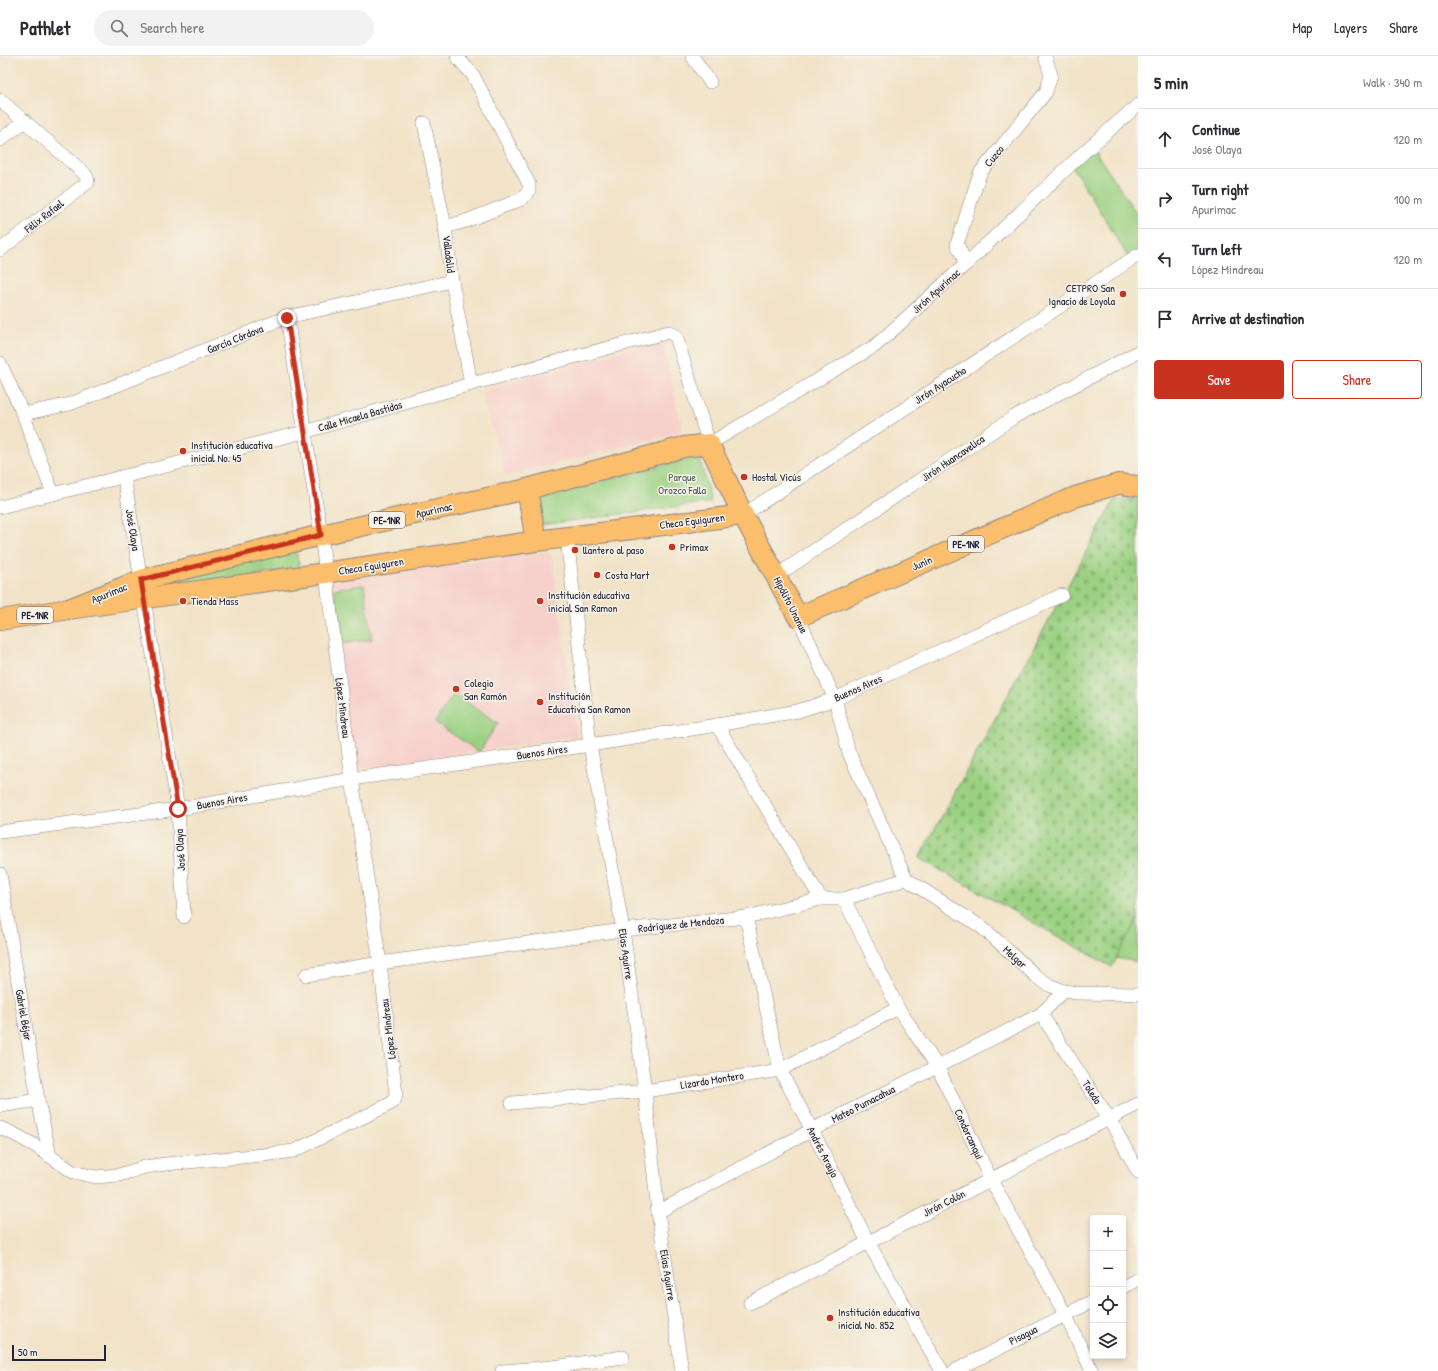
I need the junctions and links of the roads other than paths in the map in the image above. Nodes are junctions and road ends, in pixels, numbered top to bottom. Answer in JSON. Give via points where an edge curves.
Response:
{"nodes":[{"id":1,"x":459,"y":56,"type":"edge"},
{"id":2,"x":692,"y":56,"type":"edge"},
{"id":3,"x":1045,"y":56,"type":"edge"},
{"id":4,"x":710,"y":82,"type":"dead end"},
{"id":5,"x":0,"y":100,"type":"edge"},
{"id":6,"x":1138,"y":106,"type":"edge"},
{"id":7,"x":25,"y":121,"type":"junction"},
{"id":8,"x":424,"y":123,"type":"dead end"},
{"id":9,"x":0,"y":140,"type":"edge"},
{"id":10,"x":445,"y":227,"type":"junction"},
{"id":11,"x":0,"y":250,"type":"edge"},
{"id":12,"x":1138,"y":255,"type":"edge"},
{"id":13,"x":966,"y":264,"type":"junction"},
{"id":14,"x":452,"y":281,"type":"junction"},
{"id":15,"x":287,"y":318,"type":"junction"},
{"id":16,"x":673,"y":333,"type":"joint"},
{"id":17,"x":1138,"y":352,"type":"edge"},
{"id":18,"x":0,"y":363,"type":"edge"},
{"id":19,"x":471,"y":384,"type":"junction"},
{"id":20,"x":23,"y":414,"type":"junction"},
{"id":21,"x":304,"y":432,"type":"junction"},
{"id":22,"x":709,"y":444,"type":"junction"},
{"id":23,"x":124,"y":476,"type":"junction"},
{"id":24,"x":1138,"y":486,"type":"edge"},
{"id":25,"x":527,"y":489,"type":"junction"},
{"id":26,"x":53,"y":494,"type":"junction"},
{"id":27,"x":0,"y":507,"type":"edge"},
{"id":28,"x":743,"y":515,"type":"junction"},
{"id":29,"x":321,"y":535,"type":"junction"},
{"id":30,"x":567,"y":537,"type":"junction"},
{"id":31,"x":536,"y":541,"type":"junction"},
{"id":32,"x":325,"y":573,"type":"junction"},
{"id":33,"x":776,"y":576,"type":"junction"},
{"id":34,"x":142,"y":589,"type":"junction"},
{"id":35,"x":1062,"y":595,"type":"dead end"},
{"id":36,"x":798,"y":617,"type":"junction"},
{"id":37,"x":0,"y":620,"type":"edge"},
{"id":38,"x":835,"y":699,"type":"junction"},
{"id":39,"x":717,"y":725,"type":"junction"},
{"id":40,"x":590,"y":745,"type":"junction"},
{"id":41,"x":352,"y":779,"type":"junction"},
{"id":42,"x":178,"y":809,"type":"junction"},
{"id":43,"x":0,"y":832,"type":"edge"},
{"id":44,"x":0,"y":874,"type":"edge"},
{"id":45,"x":906,"y":879,"type":"junction"},
{"id":46,"x":821,"y":899,"type":"junction"},
{"id":47,"x":844,"y":899,"type":"junction"},
{"id":48,"x":184,"y":916,"type":"dead end"},
{"id":49,"x":746,"y":917,"type":"junction"},
{"id":50,"x":623,"y":930,"type":"junction"},
{"id":51,"x":380,"y":963,"type":"junction"},
{"id":52,"x":306,"y":975,"type":"dead end"},
{"id":53,"x":1064,"y":991,"type":"junction"},
{"id":54,"x":1138,"y":994,"type":"edge"},
{"id":55,"x":898,"y":1008,"type":"junction"},
{"id":56,"x":1041,"y":1014,"type":"junction"},
{"id":57,"x":937,"y":1066,"type":"junction"},
{"id":58,"x":780,"y":1070,"type":"junction"},
{"id":59,"x":645,"y":1091,"type":"junction"},
{"id":60,"x":38,"y":1100,"type":"junction"},
{"id":61,"x":512,"y":1103,"type":"dead end"},
{"id":62,"x":1138,"y":1104,"type":"edge"},
{"id":63,"x":0,"y":1106,"type":"edge"},
{"id":64,"x":1110,"y":1120,"type":"junction"},
{"id":65,"x":0,"y":1128,"type":"edge"},
{"id":66,"x":812,"y":1130,"type":"junction"},
{"id":67,"x":50,"y":1156,"type":"junction"},
{"id":68,"x":1138,"y":1172,"type":"edge"},
{"id":69,"x":991,"y":1180,"type":"junction"},
{"id":70,"x":658,"y":1212,"type":"junction"},
{"id":71,"x":868,"y":1242,"type":"junction"},
{"id":72,"x":1138,"y":1279,"type":"edge"},
{"id":73,"x":1126,"y":1285,"type":"edge"},
{"id":74,"x":1090,"y":1302,"type":"edge"},
{"id":75,"x":750,"y":1303,"type":"dead end"},
{"id":76,"x":1065,"y":1314,"type":"junction"},
{"id":77,"x":623,"y":1357,"type":"dead end"},
{"id":78,"x":553,"y":1369,"type":"edge"},
{"id":79,"x":502,"y":1371,"type":"edge"},
{"id":80,"x":682,"y":1371,"type":"edge"},
{"id":81,"x":942,"y":1371,"type":"edge"},
{"id":82,"x":954,"y":1371,"type":"edge"},
{"id":83,"x":1092,"y":1371,"type":"edge"}],
"edges":[{"from":1,"to":10,"type":"street","via":[[473,75],[529,184],[529,191],[522,199]]},
{"from":2,"to":4,"type":"street"},
{"from":3,"to":13,"type":"street","name":"Cuzco","via":[[1051,75],[1046,92],[980,173],[957,244]]},
{"from":5,"to":7,"type":"street"},
{"from":6,"to":13,"type":"street","name":"Jirón Apurímac","via":[[1084,152]]},
{"from":7,"to":9,"type":"street"},
{"from":7,"to":11,"type":"street","name":"Félix Rafael","via":[[84,174],[88,182]]},
{"from":8,"to":10,"type":"street","name":"Valladolid"},
{"from":10,"to":14,"type":"street","name":"Valladolid"},
{"from":12,"to":28,"type":"street","name":"Jirón Ayacucho"},
{"from":13,"to":22,"type":"street","name":"Jirón Apurímac","via":[[875,346]]},
{"from":14,"to":15,"type":"street","name":"García Córdova"},
{"from":14,"to":19,"type":"street","name":"Valladolid"},
{"from":15,"to":20,"type":"street","name":"García Córdova","via":[[70,404]]},
{"from":15,"to":21,"type":"street","name":"López Mindreau"},
{"from":16,"to":19,"type":"street","name":"Calle Micaela Bastidas"},
{"from":16,"to":22,"type":"street","name":"Hipólito Unanue"},
{"from":17,"to":33,"type":"street","name":"Jirón Huancavelica","via":[[1014,417]]},
{"from":18,"to":20,"type":"street"},
{"from":19,"to":21,"type":"street","name":"Calle Micaela Bastidas"},
{"from":20,"to":26,"type":"street"},
{"from":21,"to":23,"type":"street","name":"Calle Micaela Bastidas"},
{"from":21,"to":29,"type":"street","name":"López Mindreau"},
{"from":22,"to":25,"type":"main road","name":"Apurímac","number":"PE-1NR","via":[[684,447]]},
{"from":22,"to":28,"type":"main road","name":"Hipólito Unanue"},
{"from":23,"to":26,"type":"street","name":"Calle Micaela Bastidas"},
{"from":23,"to":34,"type":"street","name":"José Olaya"},
{"from":24,"to":36,"type":"main road","name":"Junín","number":"PE-1NR","via":[[1118,484],[1075,497]]},
{"from":25,"to":29,"type":"main road","name":"Apurímac","number":"PE-1NR"},
{"from":25,"to":31,"type":"main road"},
{"from":26,"to":27,"type":"street","name":"Calle Micaela Bastidas"},
{"from":28,"to":30,"type":"main road","name":"Checa Eguiguren"},
{"from":28,"to":33,"type":"main road","name":"Hipólito Unanue"},
{"from":29,"to":32,"type":"street","name":"López Mindreau"},
{"from":29,"to":34,"type":"main road","name":"Apurímac","number":"PE-1NR"},
{"from":30,"to":31,"type":"main road","name":"Checa Eguiguren"},
{"from":30,"to":40,"type":"street","name":"Elías Aguirre"},
{"from":31,"to":32,"type":"main road","name":"Checa Eguiguren"},
{"from":32,"to":34,"type":"main road","name":"Checa Eguiguren"},
{"from":32,"to":41,"type":"street","name":"López Mindreau"},
{"from":33,"to":36,"type":"main road","name":"Hipólito Unanue"},
{"from":34,"to":37,"type":"main road","name":"Checa Eguiguren","number":"PE-1NR","via":[[69,609]]},
{"from":34,"to":42,"type":"street","name":"José Olaya"},
{"from":35,"to":38,"type":"street","name":"Buenos Aires"},
{"from":36,"to":38,"type":"street","name":"Hipólito Unanue"},
{"from":38,"to":39,"type":"street","name":"Buenos Aires","via":[[798,711]]},
{"from":38,"to":45,"type":"street","name":"Hipólito Unanue","via":[[849,753]]},
{"from":39,"to":40,"type":"street","name":"Buenos Aires"},
{"from":39,"to":46,"type":"street"},
{"from":40,"to":41,"type":"street","name":"Buenos Aires"},
{"from":40,"to":50,"type":"street","name":"Elías Aguirre"},
{"from":41,"to":42,"type":"street","name":"Buenos Aires"},
{"from":41,"to":51,"type":"street","name":"López Mindreau"},
{"from":42,"to":43,"type":"street","name":"Buenos Aires"},
{"from":42,"to":48,"type":"street","name":"José Olaya"},
{"from":44,"to":60,"type":"street","name":"Gabriel Béjar"},
{"from":45,"to":47,"type":"street","name":"Rodríguez de Mendoza"},
{"from":45,"to":53,"type":"street","name":"Melgar","via":[[980,926],[1037,977]]},
{"from":46,"to":47,"type":"street","name":"Rodríguez de Mendoza"},
{"from":46,"to":49,"type":"street","name":"Rodríguez de Mendoza"},
{"from":47,"to":55,"type":"street","name":"Condorcanqui"},
{"from":49,"to":50,"type":"street","name":"Rodríguez de Mendoza"},
{"from":49,"to":58,"type":"street","name":"Andrés Araujo"},
{"from":50,"to":51,"type":"street","name":"Rodríguez de Mendoza"},
{"from":50,"to":59,"type":"street","name":"Elías Aguirre"},
{"from":51,"to":52,"type":"street","name":"Rodríguez de Mendoza"},
{"from":51,"to":67,"type":"street","name":"López Mindreau","via":[[396,1094],[390,1104],[294,1151],[166,1164],[119,1175],[96,1177],[73,1172]]},
{"from":53,"to":54,"type":"street","name":"Melgar"},
{"from":53,"to":56,"type":"street","name":"Mateo Pumacahua"},
{"from":55,"to":57,"type":"street","name":"Condorcanqui"},
{"from":55,"to":58,"type":"street","name":"Lizardo Montero"},
{"from":56,"to":57,"type":"street","name":"Mateo Pumacahua"},
{"from":56,"to":64,"type":"street","name":"Toledo"},
{"from":57,"to":66,"type":"street","name":"Mateo Pumacahua"},
{"from":57,"to":69,"type":"street","name":"Condorcanqui"},
{"from":58,"to":59,"type":"street","name":"Lizardo Montero"},
{"from":58,"to":66,"type":"street","name":"Andrés Araujo"},
{"from":59,"to":61,"type":"street","name":"Lizardo Montero"},
{"from":59,"to":70,"type":"street","name":"Elías Aguirre"},
{"from":60,"to":63,"type":"street"},
{"from":60,"to":67,"type":"street","name":"Gabriel Béjar"},
{"from":62,"to":64,"type":"street","name":"Jirón Colón"},
{"from":64,"to":68,"type":"street","name":"Toledo"},
{"from":64,"to":69,"type":"street","name":"Jirón Colón"},
{"from":65,"to":67,"type":"street"},
{"from":66,"to":70,"type":"street","name":"Mateo Pumacahua"},
{"from":66,"to":71,"type":"street","name":"Andrés Araujo"},
{"from":69,"to":71,"type":"street","name":"Jirón Colón"},
{"from":69,"to":76,"type":"street","name":"Condorcanqui"},
{"from":70,"to":80,"type":"street","name":"Elías Aguirre"},
{"from":71,"to":75,"type":"street","name":"Jirón Colón"},
{"from":71,"to":81,"type":"street","name":"Andrés Araujo"},
{"from":72,"to":73,"type":"street"},
{"from":74,"to":76,"type":"street","name":"Pisagua"},
{"from":76,"to":82,"type":"street","name":"Pisagua"},
{"from":76,"to":83,"type":"street","name":"Condorcanqui"},
{"from":77,"to":78,"type":"street"},
{"from":78,"to":79,"type":"street"}]}
